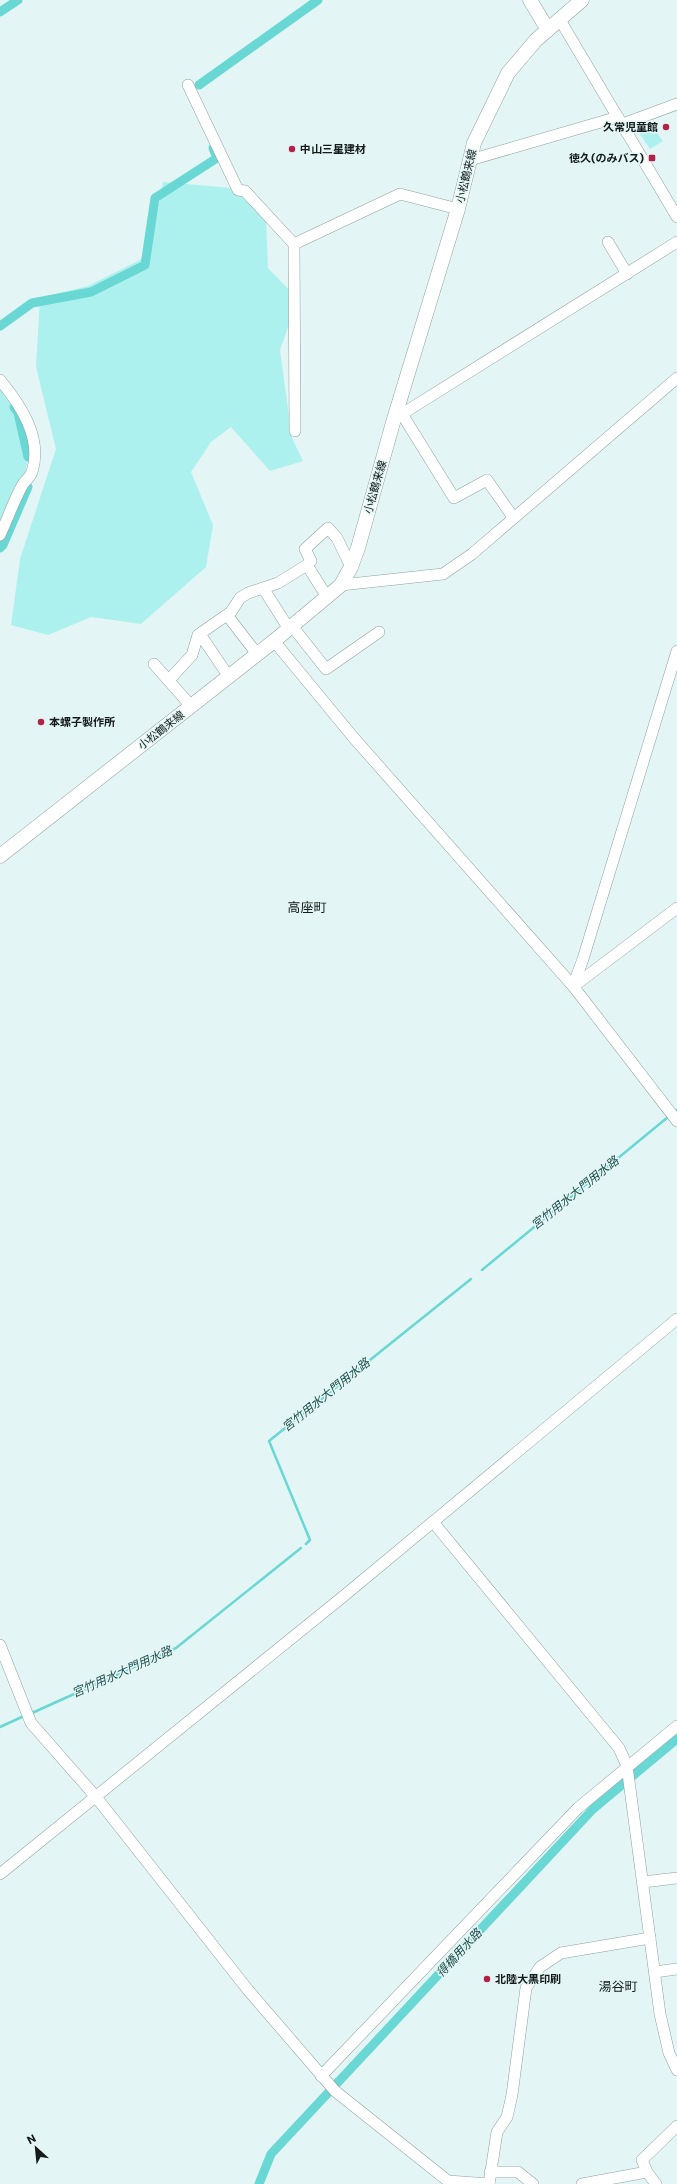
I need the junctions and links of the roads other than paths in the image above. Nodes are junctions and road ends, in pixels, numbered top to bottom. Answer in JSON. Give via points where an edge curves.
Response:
{"nodes":[{"id":1,"x":530,"y":0,"type":"edge"},
{"id":2,"x":580,"y":1,"type":"edge"},
{"id":3,"x":560,"y":20,"type":"junction"},
{"id":4,"x":548,"y":30,"type":"junction"},
{"id":5,"x":188,"y":85,"type":"dead end"},
{"id":6,"x":677,"y":104,"type":"edge"},
{"id":7,"x":620,"y":120,"type":"junction"},
{"id":8,"x":470,"y":160,"type":"junction"},
{"id":9,"x":458,"y":208,"type":"junction"},
{"id":10,"x":677,"y":217,"type":"edge"},
{"id":11,"x":608,"y":242,"type":"dead end"},
{"id":12,"x":677,"y":242,"type":"edge"},
{"id":13,"x":294,"y":244,"type":"junction"},
{"id":14,"x":627,"y":274,"type":"junction"},
{"id":15,"x":677,"y":378,"type":"edge"},
{"id":16,"x":0,"y":380,"type":"edge"},
{"id":17,"x":398,"y":417,"type":"junction"},
{"id":18,"x":295,"y":431,"type":"dead end"},
{"id":19,"x":513,"y":517,"type":"junction"},
{"id":20,"x":0,"y":535,"type":"edge"},
{"id":21,"x":308,"y":565,"type":"junction"},
{"id":22,"x":351,"y":567,"type":"junction"},
{"id":23,"x":341,"y":585,"type":"junction"},
{"id":24,"x":263,"y":588,"type":"junction"},
{"id":25,"x":327,"y":597,"type":"junction"},
{"id":26,"x":227,"y":615,"type":"junction"},
{"id":27,"x":290,"y":627,"type":"junction"},
{"id":28,"x":379,"y":632,"type":"dead end"},
{"id":29,"x":200,"y":634,"type":"junction"},
{"id":30,"x":274,"y":641,"type":"junction"},
{"id":31,"x":677,"y":651,"type":"edge"},
{"id":32,"x":257,"y":654,"type":"junction"},
{"id":33,"x":154,"y":664,"type":"dead end"},
{"id":34,"x":229,"y":676,"type":"junction"},
{"id":35,"x":169,"y":680,"type":"junction"},
{"id":36,"x":190,"y":706,"type":"junction"},
{"id":37,"x":2,"y":850,"type":"edge"},
{"id":38,"x":677,"y":908,"type":"edge"},
{"id":39,"x":573,"y":986,"type":"junction"},
{"id":40,"x":677,"y":1121,"type":"edge"},
{"id":41,"x":677,"y":1319,"type":"edge"},
{"id":42,"x":433,"y":1522,"type":"junction"},
{"id":43,"x":0,"y":1645,"type":"edge"},
{"id":44,"x":677,"y":1726,"type":"edge"},
{"id":45,"x":628,"y":1769,"type":"junction"},
{"id":46,"x":96,"y":1797,"type":"junction"},
{"id":47,"x":0,"y":1874,"type":"edge"},
{"id":48,"x":677,"y":1878,"type":"edge"},
{"id":49,"x":643,"y":1882,"type":"junction"},
{"id":50,"x":650,"y":1938,"type":"junction"},
{"id":51,"x":677,"y":1969,"type":"edge"},
{"id":52,"x":654,"y":1972,"type":"junction"},
{"id":53,"x":677,"y":2070,"type":"edge"},
{"id":54,"x":328,"y":2084,"type":"junction"},
{"id":55,"x":677,"y":2126,"type":"edge"},
{"id":56,"x":490,"y":2172,"type":"junction"},
{"id":57,"x":647,"y":2172,"type":"junction"},
{"id":58,"x":447,"y":2183,"type":"edge"},
{"id":59,"x":593,"y":2183,"type":"edge"},
{"id":60,"x":489,"y":2184,"type":"edge"},
{"id":61,"x":533,"y":2184,"type":"edge"},
{"id":62,"x":582,"y":2184,"type":"edge"},
{"id":63,"x":656,"y":2184,"type":"edge"}],
"edges":[{"from":1,"to":4,"type":"main road"},
{"from":2,"to":3,"type":"main road","name":"小松鶴来線"},
{"from":3,"to":4,"type":"main road","name":"小松鶴来線"},
{"from":3,"to":7,"type":"street"},
{"from":4,"to":8,"type":"main road","name":"小松鶴来線","via":[[508,73],[474,143]]},
{"from":5,"to":13,"type":"street","via":[[238,190],[245,191]]},
{"from":6,"to":7,"type":"street"},
{"from":7,"to":8,"type":"street"},
{"from":7,"to":10,"type":"street"},
{"from":8,"to":9,"type":"main road","name":"小松鶴来線"},
{"from":9,"to":13,"type":"street","via":[[400,194]]},
{"from":9,"to":17,"type":"main road","name":"小松鶴来線"},
{"from":11,"to":14,"type":"street"},
{"from":12,"to":14,"type":"street"},
{"from":13,"to":18,"type":"street"},
{"from":14,"to":17,"type":"street"},
{"from":15,"to":19,"type":"street"},
{"from":16,"to":20,"type":"street","via":[[24,412],[35,457],[32,474],[24,484]]},
{"from":17,"to":19,"type":"street","via":[[454,498],[487,480]]},
{"from":17,"to":22,"type":"main road","name":"小松鶴来線"},
{"from":19,"to":23,"type":"street","via":[[472,554],[444,574]]},
{"from":21,"to":22,"type":"street","via":[[311,560],[305,549],[328,528],[337,538]]},
{"from":21,"to":24,"type":"street","via":[[278,583]]},
{"from":21,"to":25,"type":"street"},
{"from":22,"to":23,"type":"main road","name":"小松鶴来線"},
{"from":23,"to":25,"type":"main road","name":"小松鶴来線"},
{"from":24,"to":26,"type":"street","via":[[248,592],[240,598]]},
{"from":24,"to":27,"type":"street"},
{"from":25,"to":27,"type":"main road","name":"小松鶴来線"},
{"from":26,"to":29,"type":"street"},
{"from":26,"to":32,"type":"street"},
{"from":27,"to":28,"type":"street","via":[[326,669]]},
{"from":27,"to":30,"type":"main road","name":"小松鶴来線"},
{"from":29,"to":34,"type":"street"},
{"from":29,"to":35,"type":"street","via":[[192,655]]},
{"from":30,"to":32,"type":"main road","name":"小松鶴来線"},
{"from":30,"to":39,"type":"street","via":[[349,732]]},
{"from":31,"to":39,"type":"street","via":[[584,959]]},
{"from":32,"to":34,"type":"main road","name":"小松鶴来線"},
{"from":33,"to":35,"type":"street"},
{"from":34,"to":36,"type":"main road","name":"小松鶴来線"},
{"from":35,"to":36,"type":"street"},
{"from":36,"to":37,"type":"main road","name":"小松鶴来線"},
{"from":38,"to":39,"type":"street"},
{"from":39,"to":40,"type":"street"},
{"from":41,"to":42,"type":"street"},
{"from":42,"to":45,"type":"street","via":[[619,1748]]},
{"from":42,"to":46,"type":"street"},
{"from":43,"to":46,"type":"street","via":[[31,1723]]},
{"from":44,"to":45,"type":"street"},
{"from":45,"to":49,"type":"street"},
{"from":45,"to":54,"type":"street","via":[[578,1808]]},
{"from":46,"to":47,"type":"street"},
{"from":46,"to":54,"type":"street","via":[[248,1990]]},
{"from":48,"to":49,"type":"street"},
{"from":49,"to":50,"type":"street"},
{"from":50,"to":52,"type":"street"},
{"from":50,"to":56,"type":"street","via":[[561,1952],[540,1967],[526,1988],[512,2095],[507,2117],[497,2132]]},
{"from":51,"to":52,"type":"street"},
{"from":52,"to":53,"type":"street","via":[[669,2053]]},
{"from":54,"to":58,"type":"street"},
{"from":55,"to":57,"type":"street","via":[[642,2160]]},
{"from":56,"to":60,"type":"street"},
{"from":56,"to":61,"type":"street","via":[[518,2172]]},
{"from":57,"to":59,"type":"street"},
{"from":57,"to":63,"type":"street"},
{"from":58,"to":60,"type":"street"},
{"from":59,"to":62,"type":"street"}]}
